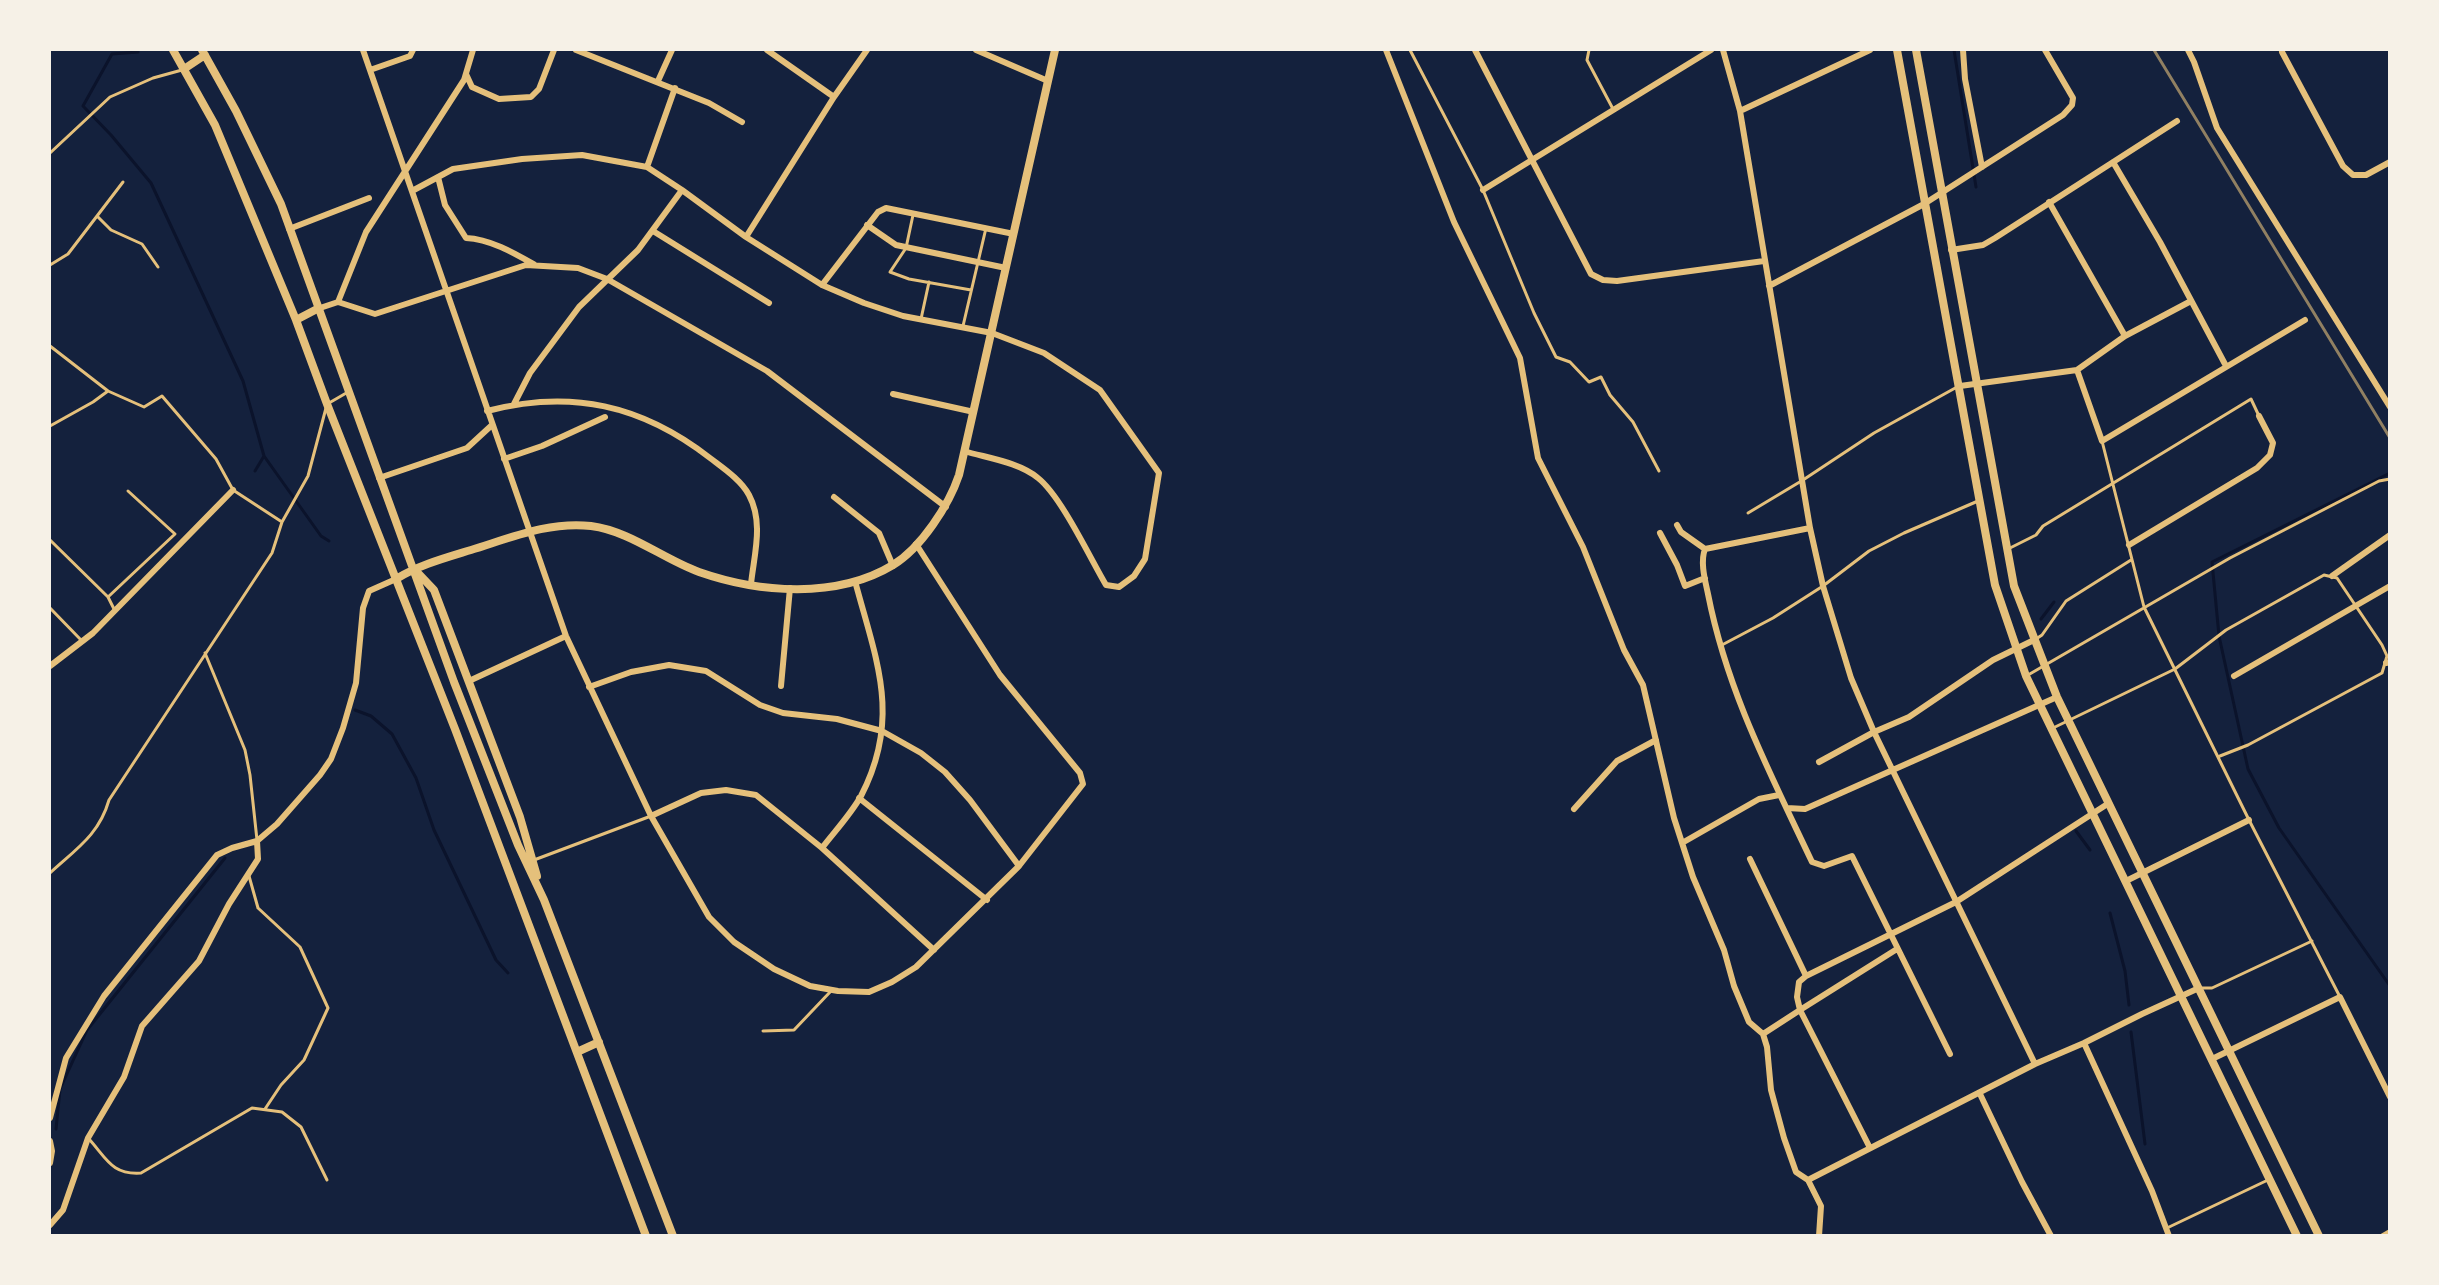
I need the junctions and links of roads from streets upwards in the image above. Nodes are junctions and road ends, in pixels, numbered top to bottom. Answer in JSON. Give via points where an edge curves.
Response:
{"nodes":[{"id":1,"x":173,"y":50,"type":"edge"},
{"id":2,"x":363,"y":50,"type":"edge"},
{"id":3,"x":413,"y":50,"type":"edge"},
{"id":4,"x":473,"y":50,"type":"edge"},
{"id":5,"x":554,"y":50,"type":"edge"},
{"id":6,"x":576,"y":50,"type":"edge"},
{"id":7,"x":672,"y":50,"type":"edge"},
{"id":8,"x":767,"y":50,"type":"edge"},
{"id":9,"x":867,"y":50,"type":"edge"},
{"id":10,"x":976,"y":50,"type":"edge"},
{"id":11,"x":1055,"y":50,"type":"edge"},
{"id":12,"x":1386,"y":50,"type":"edge"},
{"id":13,"x":1475,"y":50,"type":"edge"},
{"id":14,"x":1711,"y":50,"type":"edge"},
{"id":15,"x":1723,"y":50,"type":"edge"},
{"id":16,"x":1870,"y":50,"type":"edge"},
{"id":17,"x":1897,"y":50,"type":"edge"},
{"id":18,"x":1916,"y":50,"type":"edge"},
{"id":19,"x":1962,"y":50,"type":"edge"},
{"id":20,"x":2045,"y":50,"type":"edge"},
{"id":21,"x":2188,"y":50,"type":"edge"},
{"id":22,"x":203,"y":52,"type":"edge"},
{"id":23,"x":2282,"y":52,"type":"dead end"},
{"id":24,"x":184,"y":69,"type":"junction"},
{"id":25,"x":370,"y":70,"type":"junction"},
{"id":26,"x":466,"y":74,"type":"junction"},
{"id":27,"x":658,"y":81,"type":"junction"},
{"id":28,"x":1048,"y":81,"type":"junction"},
{"id":29,"x":675,"y":88,"type":"junction"},
{"id":30,"x":834,"y":97,"type":"junction"},
{"id":31,"x":1740,"y":111,"type":"junction"},
{"id":32,"x":742,"y":122,"type":"dead end"},
{"id":33,"x":2176,"y":122,"type":"dead end"},
{"id":34,"x":1530,"y":159,"type":"junction"},
{"id":35,"x":2113,"y":162,"type":"junction"},
{"id":36,"x":2390,"y":162,"type":"edge"},
{"id":37,"x":647,"y":167,"type":"junction"},
{"id":38,"x":1982,"y":167,"type":"junction"},
{"id":39,"x":405,"y":171,"type":"junction"},
{"id":40,"x":438,"y":177,"type":"junction"},
{"id":41,"x":682,"y":190,"type":"junction"},
{"id":42,"x":1483,"y":190,"type":"road end"},
{"id":43,"x":412,"y":191,"type":"junction"},
{"id":44,"x":1941,"y":194,"type":"junction"},
{"id":45,"x":369,"y":198,"type":"dead end"},
{"id":46,"x":2049,"y":202,"type":"junction"},
{"id":47,"x":1924,"y":204,"type":"junction"},
{"id":48,"x":867,"y":225,"type":"junction"},
{"id":49,"x":290,"y":229,"type":"junction"},
{"id":50,"x":653,"y":231,"type":"junction"},
{"id":51,"x":1014,"y":234,"type":"junction"},
{"id":52,"x":746,"y":237,"type":"junction"},
{"id":53,"x":1952,"y":250,"type":"junction"},
{"id":54,"x":1764,"y":261,"type":"junction"},
{"id":55,"x":536,"y":266,"type":"junction"},
{"id":56,"x":1006,"y":268,"type":"junction"},
{"id":57,"x":607,"y":279,"type":"junction"},
{"id":58,"x":822,"y":285,"type":"junction"},
{"id":59,"x":1768,"y":286,"type":"junction"},
{"id":60,"x":446,"y":291,"type":"junction"},
{"id":61,"x":2191,"y":301,"type":"junction"},
{"id":62,"x":338,"y":302,"type":"junction"},
{"id":63,"x":769,"y":303,"type":"dead end"},
{"id":64,"x":318,"y":309,"type":"junction"},
{"id":65,"x":296,"y":320,"type":"junction"},
{"id":66,"x":2305,"y":320,"type":"dead end"},
{"id":67,"x":992,"y":333,"type":"junction"},
{"id":68,"x":2125,"y":336,"type":"junction"},
{"id":69,"x":2226,"y":366,"type":"junction"},
{"id":70,"x":2077,"y":370,"type":"junction"},
{"id":71,"x":1977,"y":382,"type":"junction"},
{"id":72,"x":1960,"y":386,"type":"junction"},
{"id":73,"x":893,"y":394,"type":"dead end"},
{"id":74,"x":514,"y":404,"type":"junction"},
{"id":75,"x":2390,"y":407,"type":"edge"},
{"id":76,"x":487,"y":411,"type":"junction"},
{"id":77,"x":974,"y":412,"type":"junction"},
{"id":78,"x":2259,"y":416,"type":"road end"},
{"id":79,"x":605,"y":417,"type":"dead end"},
{"id":80,"x":492,"y":425,"type":"junction"},
{"id":81,"x":964,"y":451,"type":"junction"},
{"id":82,"x":504,"y":459,"type":"junction"},
{"id":83,"x":379,"y":477,"type":"junction"},
{"id":84,"x":233,"y":490,"type":"road end"},
{"id":85,"x":834,"y":497,"type":"dead end"},
{"id":86,"x":946,"y":507,"type":"junction"},
{"id":87,"x":1677,"y":525,"type":"dead end"},
{"id":88,"x":1810,"y":528,"type":"junction"},
{"id":89,"x":529,"y":531,"type":"junction"},
{"id":90,"x":1660,"y":533,"type":"dead end"},
{"id":91,"x":2390,"y":535,"type":"edge"},
{"id":92,"x":916,"y":544,"type":"junction"},
{"id":93,"x":2128,"y":545,"type":"road end"},
{"id":94,"x":1705,"y":549,"type":"junction"},
{"id":95,"x":892,"y":566,"type":"junction"},
{"id":96,"x":414,"y":568,"type":"junction"},
{"id":97,"x":2332,"y":576,"type":"road end"},
{"id":98,"x":1705,"y":578,"type":"junction"},
{"id":99,"x":396,"y":579,"type":"junction"},
{"id":100,"x":855,"y":581,"type":"junction"},
{"id":101,"x":751,"y":584,"type":"junction"},
{"id":102,"x":2390,"y":586,"type":"edge"},
{"id":103,"x":790,"y":588,"type":"junction"},
{"id":104,"x":566,"y":636,"type":"junction"},
{"id":105,"x":2034,"y":640,"type":"junction"},
{"id":106,"x":2017,"y":650,"type":"junction"},
{"id":107,"x":50,"y":666,"type":"edge"},
{"id":108,"x":2234,"y":676,"type":"dead end"},
{"id":109,"x":469,"y":681,"type":"junction"},
{"id":110,"x":781,"y":686,"type":"dead end"},
{"id":111,"x":589,"y":687,"type":"junction"},
{"id":112,"x":2057,"y":697,"type":"junction"},
{"id":113,"x":2040,"y":705,"type":"junction"},
{"id":114,"x":882,"y":731,"type":"junction"},
{"id":115,"x":1874,"y":732,"type":"junction"},
{"id":116,"x":1656,"y":740,"type":"junction"},
{"id":117,"x":1819,"y":762,"type":"dead end"},
{"id":118,"x":1893,"y":770,"type":"junction"},
{"id":119,"x":1779,"y":795,"type":"junction"},
{"id":120,"x":860,"y":798,"type":"junction"},
{"id":121,"x":2109,"y":803,"type":"junction"},
{"id":122,"x":1786,"y":808,"type":"junction"},
{"id":123,"x":1574,"y":809,"type":"dead end"},
{"id":124,"x":2093,"y":814,"type":"junction"},
{"id":125,"x":651,"y":816,"type":"junction"},
{"id":126,"x":2249,"y":820,"type":"road end"},
{"id":127,"x":257,"y":841,"type":"junction"},
{"id":128,"x":1682,"y":843,"type":"junction"},
{"id":129,"x":822,"y":848,"type":"junction"},
{"id":130,"x":1750,"y":859,"type":"dead end"},
{"id":131,"x":1020,"y":867,"type":"junction"},
{"id":132,"x":2143,"y":873,"type":"junction"},
{"id":133,"x":2126,"y":881,"type":"junction"},
{"id":134,"x":544,"y":900,"type":"junction"},
{"id":135,"x":987,"y":900,"type":"junction"},
{"id":136,"x":1956,"y":902,"type":"junction"},
{"id":137,"x":1890,"y":935,"type":"junction"},
{"id":138,"x":1897,"y":949,"type":"junction"},
{"id":139,"x":934,"y":950,"type":"junction"},
{"id":140,"x":1806,"y":976,"type":"junction"},
{"id":141,"x":2199,"y":988,"type":"junction"},
{"id":142,"x":2182,"y":997,"type":"junction"},
{"id":143,"x":1800,"y":1010,"type":"junction"},
{"id":144,"x":1763,"y":1034,"type":"junction"},
{"id":145,"x":599,"y":1042,"type":"junction"},
{"id":146,"x":2084,"y":1043,"type":"junction"},
{"id":147,"x":2229,"y":1050,"type":"junction"},
{"id":148,"x":577,"y":1052,"type":"junction"},
{"id":149,"x":1950,"y":1054,"type":"dead end"},
{"id":150,"x":2212,"y":1059,"type":"junction"},
{"id":151,"x":2035,"y":1064,"type":"junction"},
{"id":152,"x":1980,"y":1094,"type":"junction"},
{"id":153,"x":2390,"y":1097,"type":"edge"},
{"id":154,"x":50,"y":1118,"type":"edge"},
{"id":155,"x":50,"y":1141,"type":"edge"},
{"id":156,"x":1870,"y":1148,"type":"junction"},
{"id":157,"x":50,"y":1163,"type":"edge"},
{"id":158,"x":1808,"y":1180,"type":"junction"},
{"id":159,"x":50,"y":1225,"type":"edge"},
{"id":160,"x":2390,"y":1232,"type":"edge"},
{"id":161,"x":646,"y":1236,"type":"edge"},
{"id":162,"x":673,"y":1236,"type":"edge"},
{"id":163,"x":1819,"y":1236,"type":"edge"},
{"id":164,"x":2050,"y":1236,"type":"edge"},
{"id":165,"x":2169,"y":1236,"type":"edge"},
{"id":166,"x":2297,"y":1236,"type":"edge"},
{"id":167,"x":2319,"y":1236,"type":"edge"},
{"id":168,"x":2383,"y":1236,"type":"edge"}],
"edges":[{"from":1,"to":24,"type":"street"},
{"from":2,"to":25,"type":"street"},
{"from":3,"to":25,"type":"street","via":[[410,56]]},
{"from":4,"to":26,"type":"street"},
{"from":5,"to":26,"type":"street","via":[[539,89],[531,97],[499,99],[472,87]]},
{"from":6,"to":27,"type":"street"},
{"from":7,"to":27,"type":"street"},
{"from":8,"to":30,"type":"street"},
{"from":9,"to":30,"type":"street"},
{"from":10,"to":28,"type":"street"},
{"from":11,"to":28,"type":"street"},
{"from":12,"to":116,"type":"street","via":[[1454,222],[1520,358],[1538,458],[1583,547],[1624,650],[1643,685]]},
{"from":13,"to":34,"type":"street"},
{"from":14,"to":34,"type":"street"},
{"from":15,"to":31,"type":"street"},
{"from":16,"to":31,"type":"street"},
{"from":17,"to":47,"type":"street"},
{"from":18,"to":44,"type":"street"},
{"from":19,"to":38,"type":"street"},
{"from":20,"to":38,"type":"street","via":[[2073,98],[2072,105],[2063,116]]},
{"from":21,"to":75,"type":"street","via":[[2217,128]]},
{"from":22,"to":24,"type":"street"},
{"from":22,"to":49,"type":"street","via":[[236,111]]},
{"from":23,"to":36,"type":"street","via":[[2343,166],[2353,175],[2366,175]]},
{"from":24,"to":65,"type":"street","via":[[214,125]]},
{"from":25,"to":39,"type":"street"},
{"from":26,"to":39,"type":"street"},
{"from":27,"to":29,"type":"street"},
{"from":28,"to":51,"type":"street"},
{"from":29,"to":32,"type":"street"},
{"from":29,"to":37,"type":"street"},
{"from":30,"to":52,"type":"street"},
{"from":31,"to":54,"type":"street"},
{"from":33,"to":35,"type":"street"},
{"from":34,"to":42,"type":"street"},
{"from":34,"to":54,"type":"street","via":[[1580,256],[1597,277],[1617,281]]},
{"from":35,"to":46,"type":"street"},
{"from":35,"to":61,"type":"street"},
{"from":37,"to":40,"type":"street","via":[[582,155],[453,169]]},
{"from":37,"to":41,"type":"street"},
{"from":38,"to":44,"type":"street"},
{"from":39,"to":43,"type":"street"},
{"from":39,"to":62,"type":"street","via":[[366,232]]},
{"from":40,"to":43,"type":"street"},
{"from":40,"to":55,"type":"street","via":[[446,205],[466,238],[480,238],[511,250]]},
{"from":41,"to":50,"type":"street"},
{"from":41,"to":52,"type":"street"},
{"from":43,"to":60,"type":"street"},
{"from":44,"to":47,"type":"street"},
{"from":44,"to":53,"type":"street"},
{"from":45,"to":49,"type":"street"},
{"from":46,"to":53,"type":"street","via":[[1983,244]]},
{"from":46,"to":68,"type":"street"},
{"from":47,"to":59,"type":"street"},
{"from":47,"to":72,"type":"street"},
{"from":48,"to":51,"type":"street","via":[[886,208]]},
{"from":48,"to":56,"type":"street","via":[[896,245]]},
{"from":48,"to":58,"type":"street"},
{"from":49,"to":64,"type":"street"},
{"from":50,"to":57,"type":"street"},
{"from":50,"to":63,"type":"street"},
{"from":51,"to":56,"type":"street"},
{"from":52,"to":58,"type":"street"},
{"from":53,"to":71,"type":"street"},
{"from":54,"to":59,"type":"street"},
{"from":55,"to":57,"type":"street","via":[[578,268]]},
{"from":55,"to":60,"type":"street","via":[[526,265]]},
{"from":56,"to":67,"type":"street"},
{"from":57,"to":74,"type":"street","via":[[579,307],[530,373]]},
{"from":57,"to":86,"type":"street","via":[[767,371]]},
{"from":58,"to":67,"type":"street","via":[[903,316]]},
{"from":59,"to":88,"type":"street"},
{"from":60,"to":62,"type":"street","via":[[375,314]]},
{"from":60,"to":76,"type":"street"},
{"from":61,"to":68,"type":"street"},
{"from":61,"to":69,"type":"street"},
{"from":62,"to":64,"type":"street"},
{"from":64,"to":65,"type":"street"},
{"from":64,"to":83,"type":"street"},
{"from":65,"to":99,"type":"street"},
{"from":66,"to":69,"type":"street"},
{"from":67,"to":77,"type":"street"},
{"from":67,"to":81,"type":"street","via":[[1044,353],[1100,390],[1159,473],[1145,559],[1134,576],[1119,588],[1106,585],[1039,478]]},
{"from":68,"to":70,"type":"street"},
{"from":69,"to":70,"type":"street","via":[[2102,441]]},
{"from":70,"to":71,"type":"street"},
{"from":71,"to":72,"type":"street"},
{"from":71,"to":105,"type":"street","via":[[2014,586]]},
{"from":72,"to":106,"type":"street","via":[[1995,585]]},
{"from":73,"to":77,"type":"street"},
{"from":74,"to":76,"type":"street"},
{"from":74,"to":101,"type":"street","via":[[560,401],[619,409],[669,429],[731,474],[749,494],[758,523]]},
{"from":76,"to":80,"type":"street"},
{"from":77,"to":81,"type":"street"},
{"from":78,"to":93,"type":"street","via":[[2273,443],[2270,455],[2257,468]]},
{"from":79,"to":82,"type":"street"},
{"from":80,"to":82,"type":"street"},
{"from":80,"to":83,"type":"street","via":[[467,448]]},
{"from":81,"to":86,"type":"street"},
{"from":82,"to":89,"type":"street"},
{"from":83,"to":96,"type":"street"},
{"from":84,"to":107,"type":"street","via":[[83,642]]},
{"from":85,"to":95,"type":"street","via":[[879,533]]},
{"from":86,"to":92,"type":"street"},
{"from":87,"to":94,"type":"street"},
{"from":88,"to":94,"type":"street"},
{"from":88,"to":115,"type":"street","via":[[1822,586],[1851,678]]},
{"from":89,"to":96,"type":"street"},
{"from":89,"to":101,"type":"street","via":[[591,526],[624,535],[697,571]]},
{"from":89,"to":104,"type":"street"},
{"from":90,"to":98,"type":"street","via":[[1685,586]]},
{"from":91,"to":97,"type":"street"},
{"from":92,"to":95,"type":"street"},
{"from":92,"to":131,"type":"street","via":[[1000,675],[1080,773],[1083,784]]},
{"from":94,"to":98,"type":"street"},
{"from":95,"to":100,"type":"street"},
{"from":96,"to":99,"type":"street"},
{"from":96,"to":109,"type":"street","via":[[434,590]]},
{"from":96,"to":134,"type":"street","via":[[454,682],[518,845]]},
{"from":98,"to":119,"type":"street","via":[[1728,675]]},
{"from":99,"to":127,"type":"street","via":[[369,591],[363,608],[356,683],[330,759],[277,824]]},
{"from":99,"to":148,"type":"street"},
{"from":100,"to":103,"type":"street","via":[[829,587]]},
{"from":100,"to":114,"type":"street","via":[[878,667],[885,706]]},
{"from":101,"to":103,"type":"street"},
{"from":102,"to":108,"type":"street"},
{"from":103,"to":110,"type":"street"},
{"from":104,"to":109,"type":"street"},
{"from":104,"to":111,"type":"street"},
{"from":105,"to":106,"type":"street"},
{"from":105,"to":112,"type":"street"},
{"from":106,"to":113,"type":"street"},
{"from":106,"to":115,"type":"street","via":[[1993,660],[1909,717]]},
{"from":109,"to":134,"type":"street","via":[[520,817]]},
{"from":111,"to":114,"type":"street","via":[[631,672],[669,665],[706,671],[760,705],[783,714],[837,719]]},
{"from":111,"to":125,"type":"street"},
{"from":112,"to":113,"type":"street"},
{"from":112,"to":121,"type":"street"},
{"from":113,"to":118,"type":"street"},
{"from":113,"to":124,"type":"street"},
{"from":114,"to":120,"type":"street","via":[[878,756]]},
{"from":114,"to":131,"type":"street","via":[[945,772]]},
{"from":115,"to":117,"type":"street"},
{"from":115,"to":118,"type":"street"},
{"from":116,"to":123,"type":"street","via":[[1617,761]]},
{"from":116,"to":128,"type":"street"},
{"from":118,"to":122,"type":"street","via":[[1805,809]]},
{"from":118,"to":136,"type":"street"},
{"from":119,"to":122,"type":"street"},
{"from":119,"to":128,"type":"street","via":[[1759,799]]},
{"from":120,"to":129,"type":"street"},
{"from":120,"to":135,"type":"street"},
{"from":121,"to":124,"type":"street"},
{"from":121,"to":132,"type":"street"},
{"from":122,"to":137,"type":"street","via":[[1812,862],[1824,866],[1852,856]]},
{"from":124,"to":133,"type":"street"},
{"from":124,"to":136,"type":"street"},
{"from":125,"to":129,"type":"street","via":[[701,792],[726,790],[756,795]]},
{"from":125,"to":139,"type":"street","via":[[709,916],[734,942],[774,969],[810,986],[869,992],[916,967]]},
{"from":126,"to":132,"type":"street"},
{"from":127,"to":154,"type":"street","via":[[217,855],[104,996],[66,1058]]},
{"from":127,"to":159,"type":"street","via":[[258,859],[199,961],[142,1026],[124,1077],[88,1138],[63,1210]]},
{"from":128,"to":144,"type":"street","via":[[1749,1022]]},
{"from":129,"to":139,"type":"street"},
{"from":130,"to":140,"type":"street"},
{"from":131,"to":135,"type":"street"},
{"from":132,"to":133,"type":"street"},
{"from":132,"to":141,"type":"street"},
{"from":133,"to":142,"type":"street"},
{"from":134,"to":145,"type":"street"},
{"from":135,"to":139,"type":"street"},
{"from":136,"to":137,"type":"street"},
{"from":136,"to":151,"type":"street"},
{"from":137,"to":138,"type":"street"},
{"from":137,"to":140,"type":"street"},
{"from":138,"to":143,"type":"street"},
{"from":138,"to":149,"type":"street"},
{"from":140,"to":143,"type":"street","via":[[1797,990]]},
{"from":141,"to":142,"type":"street"},
{"from":141,"to":147,"type":"street"},
{"from":142,"to":146,"type":"street"},
{"from":142,"to":150,"type":"street"},
{"from":143,"to":144,"type":"street"},
{"from":143,"to":156,"type":"street"},
{"from":144,"to":158,"type":"street","via":[[1771,1090],[1784,1138],[1796,1172]]},
{"from":145,"to":148,"type":"street"},
{"from":145,"to":162,"type":"street"},
{"from":146,"to":151,"type":"street"},
{"from":146,"to":165,"type":"street"},
{"from":147,"to":150,"type":"street"},
{"from":147,"to":153,"type":"street","via":[[2340,997]]},
{"from":147,"to":167,"type":"street"},
{"from":148,"to":161,"type":"street"},
{"from":150,"to":166,"type":"street"},
{"from":151,"to":152,"type":"street"},
{"from":152,"to":156,"type":"street"},
{"from":152,"to":164,"type":"street"},
{"from":155,"to":157,"type":"street"},
{"from":156,"to":158,"type":"street"},
{"from":158,"to":163,"type":"street","via":[[1821,1206]]},
{"from":160,"to":168,"type":"street"}]}
